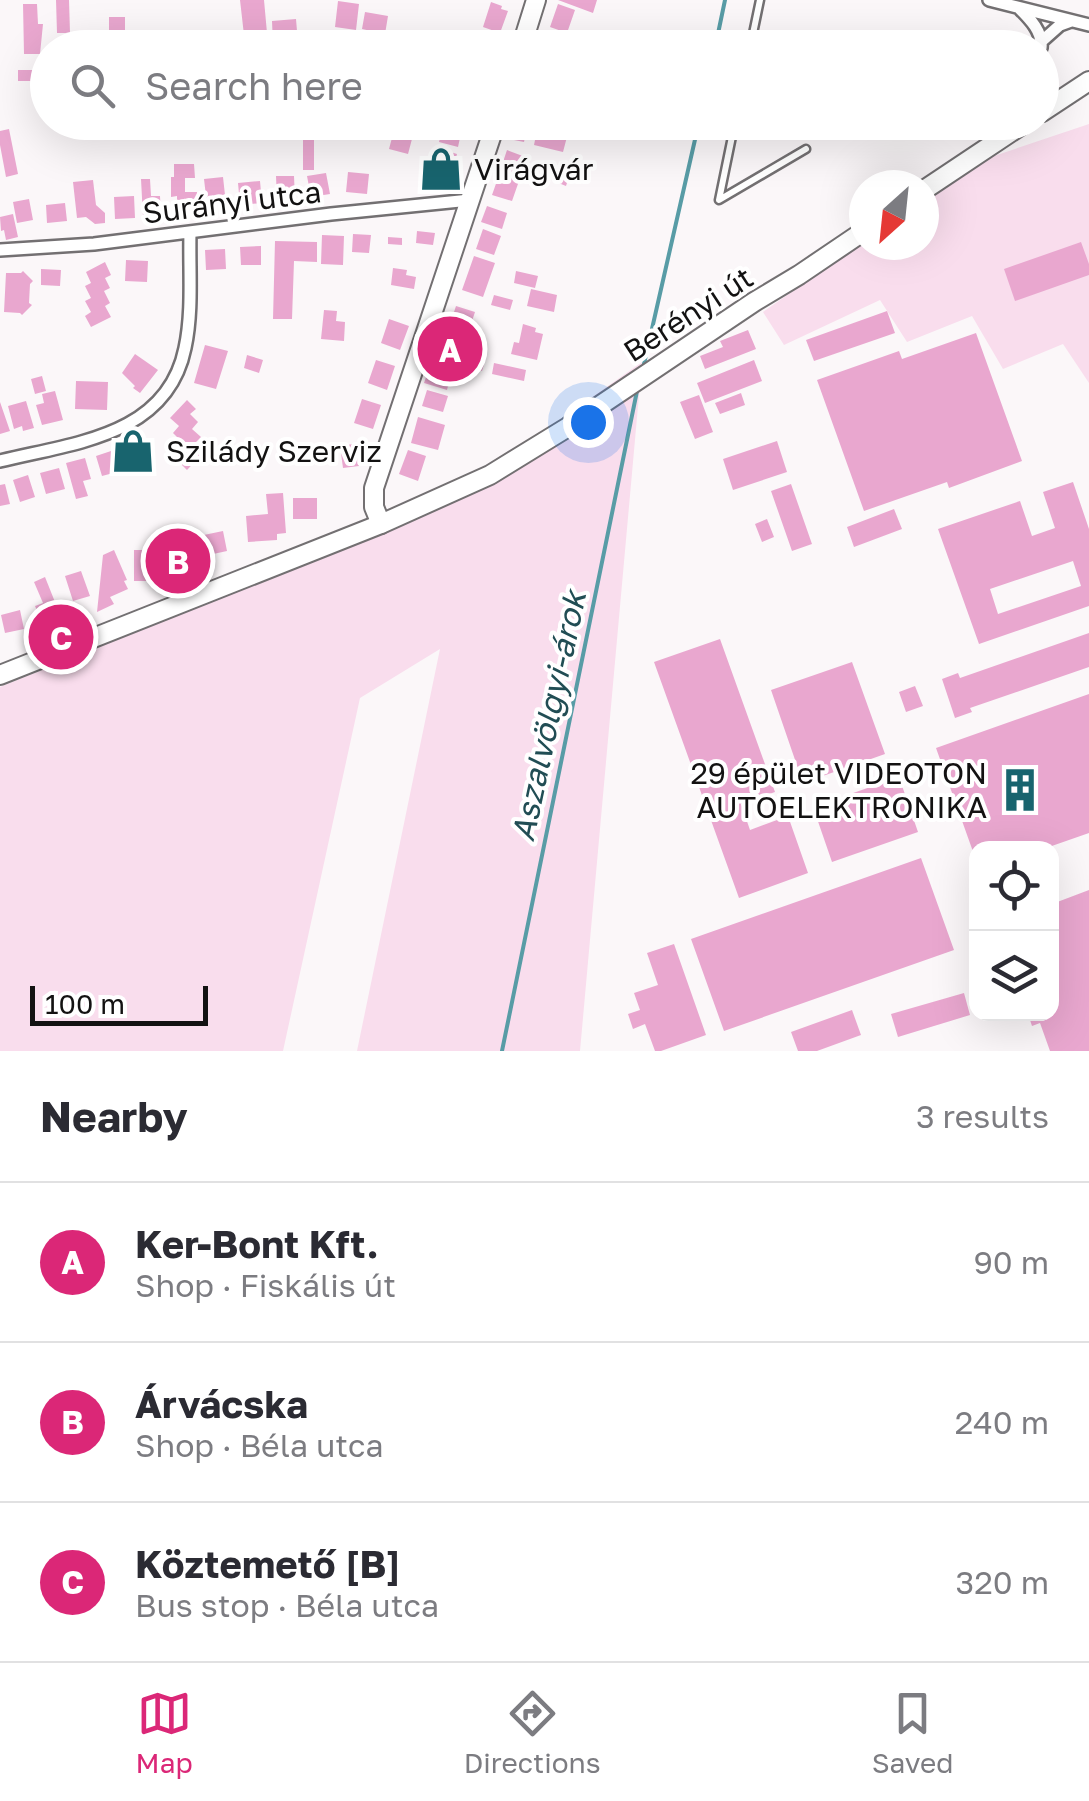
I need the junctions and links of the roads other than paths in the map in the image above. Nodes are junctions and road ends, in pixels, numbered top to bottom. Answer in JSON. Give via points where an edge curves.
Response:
{"nodes":[{"id":1,"x":536,"y":0,"type":"edge"},
{"id":2,"x":760,"y":0,"type":"edge"},
{"id":3,"x":989,"y":0,"type":"edge"},
{"id":4,"x":1020,"y":9,"type":"junction"},
{"id":5,"x":1073,"y":21,"type":"junction"},
{"id":6,"x":1089,"y":25,"type":"edge"},
{"id":7,"x":527,"y":30,"type":"edge"},
{"id":8,"x":754,"y":30,"type":"edge"},
{"id":9,"x":1036,"y":30,"type":"edge"},
{"id":10,"x":1055,"y":30,"type":"edge"},
{"id":11,"x":1089,"y":81,"type":"edge"},
{"id":12,"x":1089,"y":90,"type":"edge"},
{"id":13,"x":1059,"y":101,"type":"edge"},
{"id":14,"x":1059,"y":103,"type":"edge"},
{"id":15,"x":490,"y":140,"type":"edge"},
{"id":16,"x":731,"y":140,"type":"edge"},
{"id":17,"x":999,"y":140,"type":"edge"},
{"id":18,"x":806,"y":150,"type":"dead end"},
{"id":19,"x":939,"y":180,"type":"edge"},
{"id":20,"x":470,"y":200,"type":"junction"},
{"id":21,"x":190,"y":233,"type":"junction"},
{"id":22,"x":849,"y":241,"type":"edge"},
{"id":23,"x":0,"y":250,"type":"edge"},
{"id":24,"x":0,"y":461,"type":"edge"},
{"id":25,"x":381,"y":524,"type":"junction"},
{"id":26,"x":0,"y":676,"type":"edge"}],
"edges":[{"from":1,"to":7,"type":"main road"},
{"from":2,"to":8,"type":"lane"},
{"from":3,"to":4,"type":"street"},
{"from":4,"to":5,"type":"street"},
{"from":4,"to":9,"type":"street"},
{"from":5,"to":6,"type":"street"},
{"from":5,"to":10,"type":"street"},
{"from":11,"to":13,"type":"main road"},
{"from":12,"to":14,"type":"lane"},
{"from":15,"to":20,"type":"main road"},
{"from":16,"to":18,"type":"lane","via":[[719,200]]},
{"from":17,"to":19,"type":"main road"},
{"from":20,"to":21,"type":"street","name":"Surányi utca"},
{"from":20,"to":25,"type":"main road","via":[[374,488]]},
{"from":21,"to":23,"type":"street","name":"Surányi utca"},
{"from":21,"to":24,"type":"street","via":[[188,334],[179,369],[161,398],[116,432]]},
{"from":22,"to":25,"type":"main road","name":"Berényi út","via":[[533,449]]},
{"from":25,"to":26,"type":"main road","name":"Berényi út"}]}
